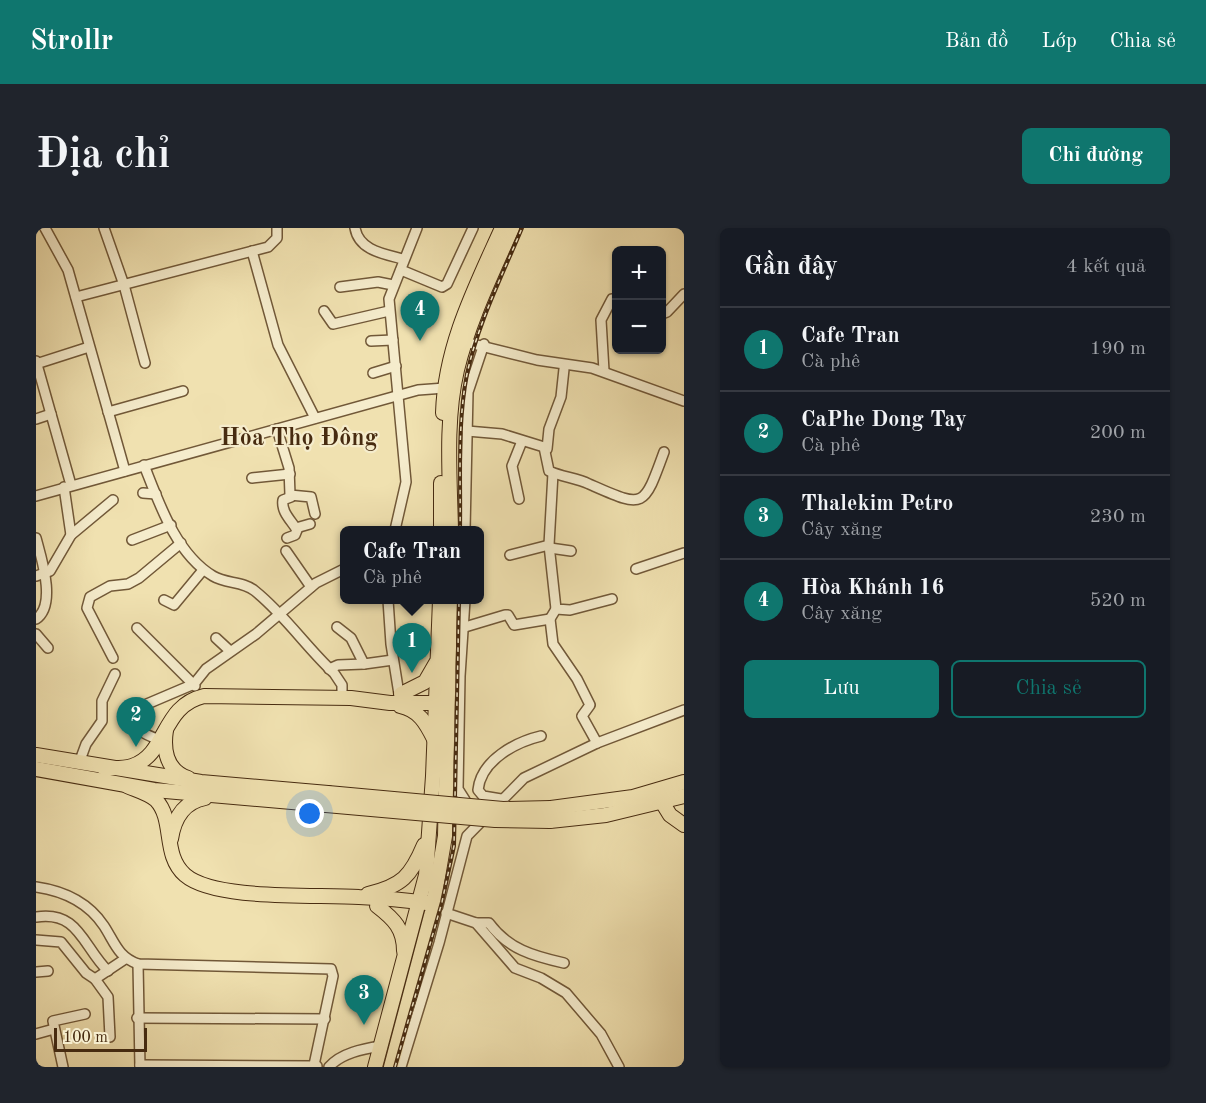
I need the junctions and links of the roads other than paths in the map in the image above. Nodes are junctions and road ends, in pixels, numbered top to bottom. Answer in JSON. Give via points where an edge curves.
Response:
{"nodes":[{"id":1,"x":45,"y":228,"type":"edge"},
{"id":2,"x":104,"y":228,"type":"edge"},
{"id":3,"x":277,"y":228,"type":"edge"},
{"id":4,"x":355,"y":228,"type":"edge"},
{"id":5,"x":417,"y":228,"type":"edge"},
{"id":6,"x":473,"y":228,"type":"edge"},
{"id":7,"x":502,"y":228,"type":"edge"},
{"id":8,"x":512,"y":228,"type":"edge"},
{"id":9,"x":252,"y":251,"type":"junction"},
{"id":10,"x":403,"y":260,"type":"junction"},
{"id":11,"x":401,"y":270,"type":"junction"},
{"id":12,"x":124,"y":285,"type":"junction"},
{"id":13,"x":393,"y":285,"type":"junction"},
{"id":14,"x":340,"y":287,"type":"dead end"},
{"id":15,"x":684,"y":294,"type":"edge"},
{"id":16,"x":76,"y":297,"type":"junction"},
{"id":17,"x":612,"y":299,"type":"edge"},
{"id":18,"x":324,"y":311,"type":"dead end"},
{"id":19,"x":389,"y":311,"type":"junction"},
{"id":20,"x":666,"y":312,"type":"edge"},
{"id":21,"x":393,"y":340,"type":"junction"},
{"id":22,"x":371,"y":341,"type":"dead end"},
{"id":23,"x":465,"y":342,"type":"junction"},
{"id":24,"x":484,"y":344,"type":"junction"},
{"id":25,"x":89,"y":347,"type":"junction"},
{"id":26,"x":36,"y":363,"type":"edge"},
{"id":27,"x":145,"y":363,"type":"dead end"},
{"id":28,"x":396,"y":366,"type":"junction"},
{"id":29,"x":564,"y":369,"type":"dead end"},
{"id":30,"x":604,"y":371,"type":"junction"},
{"id":31,"x":373,"y":373,"type":"dead end"},
{"id":32,"x":445,"y":388,"type":"junction"},
{"id":33,"x":183,"y":391,"type":"dead end"},
{"id":34,"x":400,"y":395,"type":"junction"},
{"id":35,"x":684,"y":401,"type":"edge"},
{"id":36,"x":108,"y":412,"type":"junction"},
{"id":37,"x":51,"y":414,"type":"junction"},
{"id":38,"x":315,"y":418,"type":"junction"},
{"id":39,"x":36,"y":419,"type":"edge"},
{"id":40,"x":277,"y":429,"type":"junction"},
{"id":41,"x":467,"y":431,"type":"junction"},
{"id":42,"x":522,"y":441,"type":"junction"},
{"id":43,"x":547,"y":449,"type":"junction"},
{"id":44,"x":664,"y":452,"type":"dead end"},
{"id":45,"x":144,"y":465,"type":"junction"},
{"id":46,"x":125,"y":471,"type":"junction"},
{"id":47,"x":553,"y":472,"type":"junction"},
{"id":48,"x":290,"y":474,"type":"junction"},
{"id":49,"x":252,"y":478,"type":"dead end"},
{"id":50,"x":68,"y":486,"type":"junction"},
{"id":51,"x":143,"y":493,"type":"dead end"},
{"id":52,"x":156,"y":494,"type":"junction"},
{"id":53,"x":36,"y":496,"type":"edge"},
{"id":54,"x":291,"y":497,"type":"junction"},
{"id":55,"x":519,"y":499,"type":"dead end"},
{"id":56,"x":113,"y":500,"type":"dead end"},
{"id":57,"x":315,"y":514,"type":"dead end"},
{"id":58,"x":310,"y":524,"type":"dead end"},
{"id":59,"x":171,"y":525,"type":"junction"},
{"id":60,"x":396,"y":526,"type":"edge"},
{"id":61,"x":441,"y":526,"type":"edge"},
{"id":62,"x":451,"y":526,"type":"edge"},
{"id":63,"x":465,"y":526,"type":"edge"},
{"id":64,"x":297,"y":528,"type":"junction"},
{"id":65,"x":71,"y":535,"type":"junction"},
{"id":66,"x":36,"y":538,"type":"edge"},
{"id":67,"x":287,"y":538,"type":"dead end"},
{"id":68,"x":132,"y":540,"type":"dead end"},
{"id":69,"x":180,"y":542,"type":"junction"},
{"id":70,"x":550,"y":546,"type":"junction"},
{"id":71,"x":286,"y":551,"type":"dead end"},
{"id":72,"x":571,"y":551,"type":"dead end"},
{"id":73,"x":684,"y":553,"type":"edge"},
{"id":74,"x":510,"y":555,"type":"dead end"},
{"id":75,"x":636,"y":569,"type":"dead end"},
{"id":76,"x":203,"y":570,"type":"junction"},
{"id":77,"x":340,"y":572,"type":"edge"},
{"id":78,"x":46,"y":574,"type":"junction"},
{"id":79,"x":36,"y":576,"type":"edge"},
{"id":80,"x":311,"y":587,"type":"junction"},
{"id":81,"x":612,"y":599,"type":"dead end"},
{"id":82,"x":164,"y":600,"type":"dead end"},
{"id":83,"x":388,"y":604,"type":"edge"},
{"id":84,"x":440,"y":604,"type":"edge"},
{"id":85,"x":450,"y":604,"type":"edge"},
{"id":86,"x":465,"y":604,"type":"edge"},
{"id":87,"x":556,"y":609,"type":"junction"},
{"id":88,"x":280,"y":614,"type":"junction"},
{"id":89,"x":36,"y":619,"type":"edge"},
{"id":90,"x":550,"y":620,"type":"junction"},
{"id":91,"x":337,"y":627,"type":"dead end"},
{"id":92,"x":465,"y":627,"type":"junction"},
{"id":93,"x":137,"y":628,"type":"dead end"},
{"id":94,"x":36,"y":634,"type":"edge"},
{"id":95,"x":216,"y":638,"type":"dead end"},
{"id":96,"x":48,"y":648,"type":"dead end"},
{"id":97,"x":230,"y":651,"type":"junction"},
{"id":98,"x":112,"y":658,"type":"dead end"},
{"id":99,"x":438,"y":658,"type":"junction"},
{"id":100,"x":393,"y":660,"type":"junction"},
{"id":101,"x":364,"y":664,"type":"junction"},
{"id":102,"x":330,"y":669,"type":"junction"},
{"id":103,"x":115,"y":674,"type":"dead end"},
{"id":104,"x":194,"y":684,"type":"junction"},
{"id":105,"x":200,"y":697,"type":"junction"},
{"id":106,"x":396,"y":697,"type":"junction"},
{"id":107,"x":346,"y":698,"type":"junction"},
{"id":108,"x":442,"y":699,"type":"junction"},
{"id":109,"x":684,"y":710,"type":"edge"},
{"id":110,"x":167,"y":725,"type":"junction"},
{"id":111,"x":542,"y":736,"type":"dead end"},
{"id":112,"x":160,"y":740,"type":"junction"},
{"id":113,"x":435,"y":741,"type":"junction"},
{"id":114,"x":597,"y":743,"type":"junction"},
{"id":115,"x":36,"y":755,"type":"edge"},
{"id":116,"x":79,"y":763,"type":"junction"},
{"id":117,"x":104,"y":768,"type":"junction"},
{"id":118,"x":36,"y":769,"type":"edge"},
{"id":119,"x":201,"y":782,"type":"junction"},
{"id":120,"x":684,"y":782,"type":"edge"},
{"id":121,"x":127,"y":786,"type":"junction"},
{"id":122,"x":216,"y":796,"type":"junction"},
{"id":123,"x":684,"y":796,"type":"edge"},
{"id":124,"x":327,"y":799,"type":"junction"},
{"id":125,"x":501,"y":799,"type":"junction"},
{"id":126,"x":465,"y":800,"type":"dead end"},
{"id":127,"x":662,"y":802,"type":"junction"},
{"id":128,"x":550,"y":814,"type":"junction"},
{"id":129,"x":684,"y":825,"type":"edge"},
{"id":130,"x":430,"y":836,"type":"junction"},
{"id":131,"x":169,"y":847,"type":"junction"},
{"id":132,"x":36,"y":887,"type":"edge"},
{"id":133,"x":317,"y":897,"type":"junction"},
{"id":134,"x":367,"y":900,"type":"junction"},
{"id":135,"x":426,"y":907,"type":"junction"},
{"id":136,"x":446,"y":913,"type":"junction"},
{"id":137,"x":36,"y":917,"type":"edge"},
{"id":138,"x":476,"y":922,"type":"junction"},
{"id":139,"x":36,"y":940,"type":"edge"},
{"id":140,"x":125,"y":959,"type":"junction"},
{"id":141,"x":138,"y":963,"type":"junction"},
{"id":142,"x":564,"y":963,"type":"dead end"},
{"id":143,"x":402,"y":970,"type":"junction"},
{"id":144,"x":48,"y":971,"type":"dead end"},
{"id":145,"x":108,"y":971,"type":"junction"},
{"id":146,"x":36,"y":972,"type":"edge"},
{"id":147,"x":95,"y":979,"type":"junction"},
{"id":148,"x":85,"y":1014,"type":"dead end"},
{"id":149,"x":137,"y":1018,"type":"junction"},
{"id":150,"x":325,"y":1018,"type":"junction"},
{"id":151,"x":54,"y":1029,"type":"junction"},
{"id":152,"x":36,"y":1034,"type":"edge"},
{"id":153,"x":110,"y":1037,"type":"dead end"},
{"id":154,"x":381,"y":1046,"type":"junction"},
{"id":155,"x":140,"y":1066,"type":"edge"},
{"id":156,"x":316,"y":1066,"type":"edge"},
{"id":157,"x":63,"y":1067,"type":"edge"},
{"id":158,"x":329,"y":1067,"type":"edge"},
{"id":159,"x":375,"y":1067,"type":"edge"},
{"id":160,"x":391,"y":1067,"type":"edge"},
{"id":161,"x":401,"y":1067,"type":"edge"},
{"id":162,"x":619,"y":1067,"type":"edge"}],
"edges":[{"from":1,"to":16,"type":"street","via":[[60,252]]},
{"from":2,"to":12,"type":"street"},
{"from":3,"to":9,"type":"street","via":[[274,243]]},
{"from":4,"to":10,"type":"street","via":[[356,235],[370,250]]},
{"from":5,"to":10,"type":"street"},
{"from":6,"to":11,"type":"street","via":[[447,285]]},
{"from":7,"to":32,"type":"highway","via":[[456,336]]},
{"from":8,"to":23,"type":"highway"},
{"from":9,"to":12,"type":"street"},
{"from":9,"to":38,"type":"street","via":[[278,345]]},
{"from":10,"to":11,"type":"street"},
{"from":11,"to":13,"type":"street"},
{"from":12,"to":16,"type":"street"},
{"from":12,"to":27,"type":"street"},
{"from":13,"to":14,"type":"street","via":[[378,282]]},
{"from":13,"to":19,"type":"street"},
{"from":15,"to":20,"type":"street"},
{"from":16,"to":25,"type":"street"},
{"from":17,"to":30,"type":"street","via":[[601,320]]},
{"from":18,"to":19,"type":"street","via":[[333,324]]},
{"from":19,"to":21,"type":"street"},
{"from":21,"to":22,"type":"street"},
{"from":21,"to":28,"type":"street"},
{"from":23,"to":24,"type":"street"},
{"from":23,"to":62,"type":"highway","via":[[452,403]]},
{"from":24,"to":30,"type":"street","via":[[537,360]]},
{"from":24,"to":41,"type":"street","via":[[469,386]]},
{"from":25,"to":26,"type":"street"},
{"from":25,"to":36,"type":"street"},
{"from":26,"to":37,"type":"street"},
{"from":28,"to":31,"type":"street"},
{"from":28,"to":34,"type":"street"},
{"from":29,"to":43,"type":"street"},
{"from":30,"to":35,"type":"street"},
{"from":32,"to":34,"type":"street"},
{"from":32,"to":61,"type":"highway"},
{"from":33,"to":36,"type":"street"},
{"from":34,"to":38,"type":"street"},
{"from":34,"to":60,"type":"street","via":[[406,482]]},
{"from":36,"to":46,"type":"street"},
{"from":37,"to":39,"type":"street"},
{"from":37,"to":50,"type":"street"},
{"from":38,"to":40,"type":"street"},
{"from":40,"to":45,"type":"street"},
{"from":40,"to":48,"type":"street"},
{"from":41,"to":42,"type":"street","via":[[502,434]]},
{"from":41,"to":63,"type":"street"},
{"from":42,"to":43,"type":"street"},
{"from":42,"to":55,"type":"street","via":[[512,466]]},
{"from":43,"to":47,"type":"street","via":[[547,465]]},
{"from":44,"to":47,"type":"street","via":[[647,492],[632,501]]},
{"from":45,"to":46,"type":"street"},
{"from":45,"to":52,"type":"street"},
{"from":46,"to":50,"type":"street"},
{"from":47,"to":70,"type":"street"},
{"from":48,"to":49,"type":"street"},
{"from":48,"to":54,"type":"street"},
{"from":50,"to":53,"type":"street"},
{"from":50,"to":65,"type":"street"},
{"from":51,"to":52,"type":"street"},
{"from":52,"to":59,"type":"street"},
{"from":54,"to":57,"type":"street","via":[[311,497]]},
{"from":54,"to":64,"type":"street","via":[[282,503]]},
{"from":56,"to":65,"type":"street"},
{"from":58,"to":64,"type":"street"},
{"from":59,"to":68,"type":"street"},
{"from":59,"to":69,"type":"street"},
{"from":64,"to":67,"type":"street","via":[[295,535]]},
{"from":65,"to":78,"type":"street"},
{"from":66,"to":78,"type":"street"},
{"from":69,"to":76,"type":"street"},
{"from":69,"to":98,"type":"street","via":[[139,578],[110,586],[90,597],[87,608]]},
{"from":70,"to":72,"type":"street"},
{"from":70,"to":74,"type":"street"},
{"from":70,"to":87,"type":"street"},
{"from":71,"to":80,"type":"street"},
{"from":73,"to":75,"type":"street"},
{"from":76,"to":82,"type":"street","via":[[174,605]]},
{"from":76,"to":88,"type":"street","via":[[215,578],[247,585]]},
{"from":77,"to":80,"type":"street"},
{"from":78,"to":79,"type":"street"},
{"from":78,"to":89,"type":"street","via":[[43,611]]},
{"from":80,"to":88,"type":"street"},
{"from":81,"to":87,"type":"street","via":[[570,610]]},
{"from":83,"to":100,"type":"street"},
{"from":84,"to":99,"type":"highway"},
{"from":85,"to":108,"type":"highway"},
{"from":86,"to":92,"type":"street"},
{"from":87,"to":90,"type":"street"},
{"from":88,"to":97,"type":"street"},
{"from":88,"to":102,"type":"street"},
{"from":90,"to":92,"type":"street","via":[[514,625],[505,615]]},
{"from":90,"to":114,"type":"street","via":[[553,644],[590,705],[582,716]]},
{"from":91,"to":101,"type":"street","via":[[351,638]]},
{"from":92,"to":126,"type":"street","via":[[458,789]]},
{"from":93,"to":104,"type":"street"},
{"from":94,"to":96,"type":"street"},
{"from":95,"to":97,"type":"street"},
{"from":97,"to":104,"type":"street"},
{"from":99,"to":106,"type":"highway","via":[[425,682]]},
{"from":99,"to":108,"type":"highway"},
{"from":100,"to":101,"type":"street"},
{"from":100,"to":106,"type":"street"},
{"from":101,"to":102,"type":"street"},
{"from":102,"to":107,"type":"street"},
{"from":103,"to":116,"type":"street","via":[[102,701],[102,721]]},
{"from":104,"to":105,"type":"street"},
{"from":104,"to":112,"type":"street","via":[[147,704],[136,715],[140,731]]},
{"from":105,"to":107,"type":"highway"},
{"from":105,"to":110,"type":"highway","via":[[176,710]]},
{"from":106,"to":107,"type":"highway"},
{"from":106,"to":108,"type":"highway"},
{"from":106,"to":113,"type":"highway","via":[[426,723]]},
{"from":108,"to":113,"type":"highway"},
{"from":108,"to":135,"type":"highway","via":[[446,836]]},
{"from":109,"to":114,"type":"street"},
{"from":110,"to":112,"type":"highway"},
{"from":110,"to":119,"type":"highway","via":[[165,745],[170,764],[184,777]]},
{"from":111,"to":125,"type":"street","via":[[508,749],[487,770],[478,790],[483,796]]},
{"from":112,"to":117,"type":"highway","via":[[139,763]]},
{"from":113,"to":130,"type":"highway"},
{"from":114,"to":125,"type":"street","via":[[525,778]]},
{"from":115,"to":116,"type":"highway"},
{"from":116,"to":117,"type":"highway"},
{"from":117,"to":119,"type":"highway"},
{"from":118,"to":121,"type":"highway"},
{"from":119,"to":124,"type":"highway"},
{"from":120,"to":128,"type":"highway"},
{"from":121,"to":122,"type":"highway"},
{"from":121,"to":131,"type":"highway","via":[[157,801]]},
{"from":122,"to":124,"type":"highway"},
{"from":122,"to":131,"type":"highway","via":[[184,808],[174,823]]},
{"from":123,"to":127,"type":"highway"},
{"from":124,"to":128,"type":"highway","bridge":true,"via":[[495,820]]},
{"from":125,"to":136,"type":"street","via":[[464,842]]},
{"from":127,"to":128,"type":"highway","via":[[606,815]]},
{"from":127,"to":129,"type":"highway","via":[[670,815]]},
{"from":130,"to":134,"type":"highway","via":[[421,863],[410,879],[391,892]]},
{"from":130,"to":135,"type":"highway"},
{"from":131,"to":133,"type":"highway","via":[[181,872],[202,886]]},
{"from":132,"to":140,"type":"street","via":[[67,894],[83,903],[103,924]]},
{"from":133,"to":134,"type":"highway"},
{"from":133,"to":134,"type":"highway"},
{"from":134,"to":135,"type":"highway"},
{"from":134,"to":143,"type":"highway","via":[[400,929],[404,938]]},
{"from":135,"to":143,"type":"highway"},
{"from":135,"to":160,"type":"highway"},
{"from":136,"to":138,"type":"street"},
{"from":136,"to":161,"type":"street"},
{"from":137,"to":145,"type":"street","via":[[54,916],[68,921]]},
{"from":138,"to":142,"type":"street","via":[[489,923],[500,938],[517,949]]},
{"from":138,"to":162,"type":"street","via":[[515,968],[555,985],[575,1001],[612,1050]]},
{"from":139,"to":147,"type":"street","via":[[61,942]]},
{"from":140,"to":141,"type":"street"},
{"from":140,"to":145,"type":"street"},
{"from":141,"to":149,"type":"street"},
{"from":141,"to":150,"type":"street","via":[[331,969]]},
{"from":143,"to":154,"type":"highway"},
{"from":144,"to":146,"type":"street"},
{"from":145,"to":147,"type":"street"},
{"from":147,"to":153,"type":"street","via":[[107,994]]},
{"from":148,"to":151,"type":"street","via":[[54,1020]]},
{"from":149,"to":150,"type":"street"},
{"from":149,"to":155,"type":"street"},
{"from":150,"to":156,"type":"street"},
{"from":151,"to":152,"type":"street"},
{"from":151,"to":157,"type":"street"},
{"from":154,"to":158,"type":"street","via":[[359,1050]]},
{"from":154,"to":159,"type":"highway"},
{"from":155,"to":156,"type":"street"}]}
